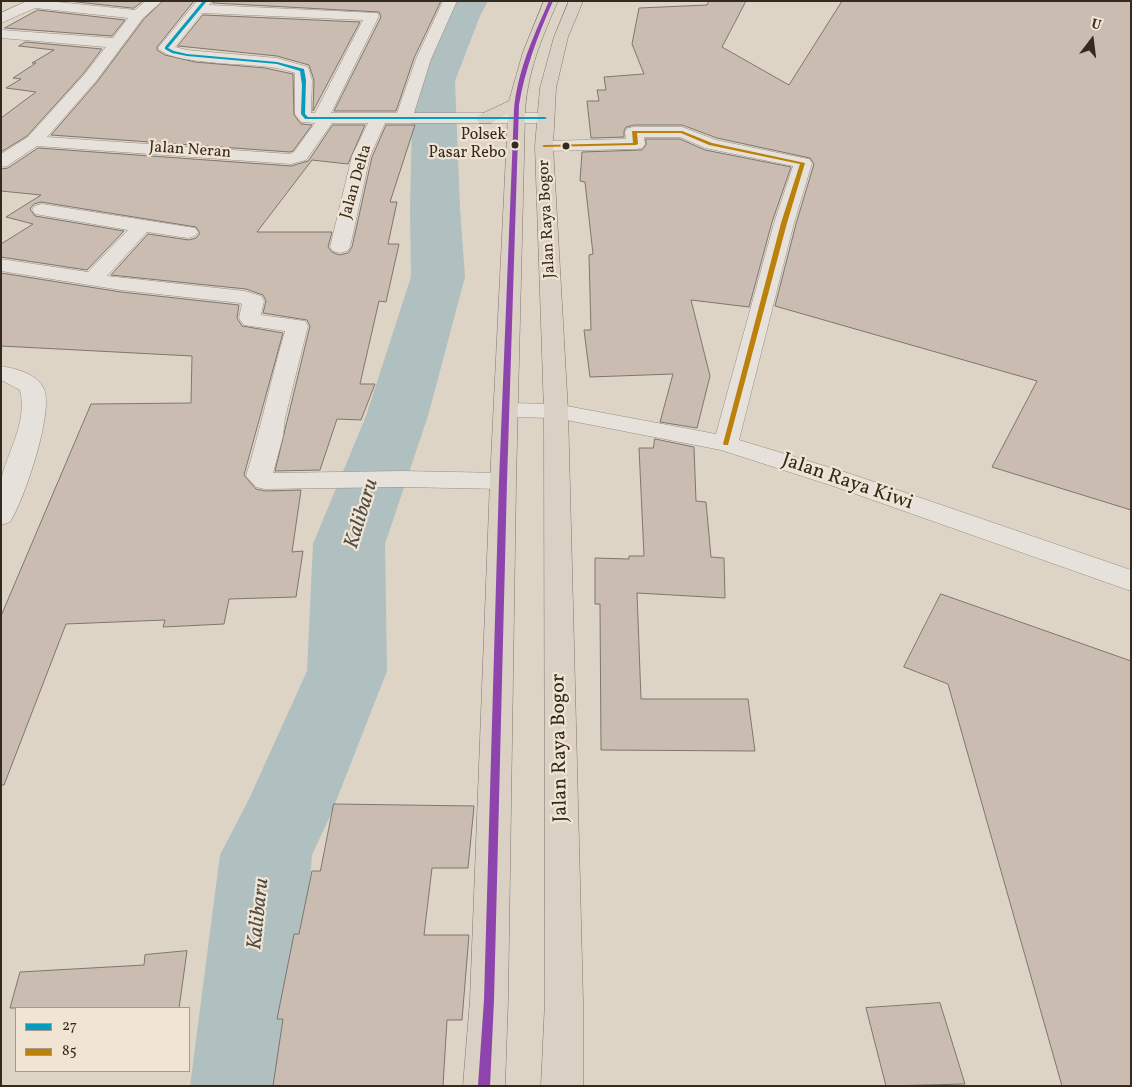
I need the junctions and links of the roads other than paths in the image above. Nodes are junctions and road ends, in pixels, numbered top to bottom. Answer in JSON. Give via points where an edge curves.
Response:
{"nodes":[{"id":1,"x":339,"y":1,"type":"edge"},
{"id":2,"x":450,"y":1,"type":"edge"},
{"id":3,"x":551,"y":1,"type":"edge"},
{"id":4,"x":576,"y":1,"type":"edge"},
{"id":5,"x":37,"y":2,"type":"edge"},
{"id":6,"x":154,"y":2,"type":"edge"},
{"id":7,"x":202,"y":5,"type":"edge"},
{"id":8,"x":330,"y":14,"type":"junction"},
{"id":9,"x":138,"y":15,"type":"junction"},
{"id":10,"x":1,"y":19,"type":"edge"},
{"id":11,"x":1,"y":34,"type":"edge"},
{"id":12,"x":115,"y":43,"type":"junction"},
{"id":13,"x":545,"y":118,"type":"junction"},
{"id":14,"x":323,"y":119,"type":"junction"},
{"id":15,"x":378,"y":119,"type":"junction"},
{"id":16,"x":404,"y":119,"type":"junction"},
{"id":17,"x":485,"y":119,"type":"junction"},
{"id":18,"x":516,"y":119,"type":"junction"},
{"id":19,"x":34,"y":141,"type":"junction"},
{"id":20,"x":544,"y":146,"type":"junction"},
{"id":21,"x":1,"y":162,"type":"edge"},
{"id":22,"x":42,"y":210,"type":"dead end"},
{"id":23,"x":142,"y":226,"type":"junction"},
{"id":24,"x":188,"y":232,"type":"dead end"},
{"id":25,"x":340,"y":247,"type":"dead end"},
{"id":26,"x":1,"y":265,"type":"edge"},
{"id":27,"x":92,"y":280,"type":"junction"},
{"id":28,"x":1,"y":373,"type":"edge"},
{"id":29,"x":507,"y":410,"type":"junction"},
{"id":30,"x":556,"y":411,"type":"junction"},
{"id":31,"x":726,"y":444,"type":"junction"},
{"id":32,"x":503,"y":481,"type":"junction"},
{"id":33,"x":1,"y":516,"type":"edge"},
{"id":34,"x":1131,"y":581,"type":"edge"},
{"id":35,"x":484,"y":1086,"type":"edge"},
{"id":36,"x":562,"y":1086,"type":"edge"}],
"edges":[{"from":1,"to":8,"type":"street"},
{"from":2,"to":16,"type":"street","via":[[423,60]]},
{"from":3,"to":18,"type":"highway","name":"Jalan Raya Bogor","via":[[533,45]]},
{"from":4,"to":13,"type":"highway","name":"Jalan Raya Bogor","via":[[557,52]]},
{"from":5,"to":9,"type":"street"},
{"from":5,"to":10,"type":"street"},
{"from":6,"to":9,"type":"street"},
{"from":7,"to":8,"type":"street"},
{"from":7,"to":14,"type":"street","via":[[166,48],[210,58],[276,63],[302,70],[305,78],[302,114],[307,118]]},
{"from":8,"to":14,"type":"street","name":"Jalan Neran","via":[[372,17]]},
{"from":9,"to":12,"type":"street"},
{"from":11,"to":12,"type":"street"},
{"from":12,"to":19,"type":"street","via":[[90,78]]},
{"from":13,"to":18,"type":"street"},
{"from":13,"to":20,"type":"highway","name":"Jalan Raya Bogor"},
{"from":14,"to":15,"type":"street"},
{"from":14,"to":19,"type":"street","name":"Jalan Neran","via":[[300,156],[291,159]]},
{"from":15,"to":16,"type":"street"},
{"from":15,"to":25,"type":"street","name":"Jalan Delta","via":[[361,156]]},
{"from":16,"to":17,"type":"street"},
{"from":17,"to":18,"type":"highway"},
{"from":17,"to":18,"type":"highway"},
{"from":18,"to":29,"type":"highway","name":"Jalan Raya Bogor"},
{"from":19,"to":21,"type":"street"},
{"from":20,"to":30,"type":"highway","name":"Jalan Raya Bogor"},
{"from":20,"to":31,"type":"street","via":[[636,144],[634,132],[680,132],[719,146],[803,163]]},
{"from":22,"to":23,"type":"street"},
{"from":23,"to":24,"type":"street"},
{"from":23,"to":27,"type":"street"},
{"from":26,"to":27,"type":"street"},
{"from":27,"to":32,"type":"street","via":[[245,297],[253,301],[252,320],[297,326],[259,476],[265,481]]},
{"from":28,"to":33,"type":"street","via":[[23,381],[32,390],[35,404],[22,460]]},
{"from":29,"to":30,"type":"street"},
{"from":29,"to":32,"type":"highway","name":"Jalan Raya Bogor"},
{"from":30,"to":31,"type":"street","name":"Jalan Raya Kiwi"},
{"from":30,"to":36,"type":"highway","name":"Jalan Raya Bogor","via":[[564,1001]]},
{"from":31,"to":34,"type":"street","name":"Jalan Raya Kiwi","via":[[842,480]]},
{"from":32,"to":35,"type":"highway","name":"Jalan Raya Bogor"}]}
